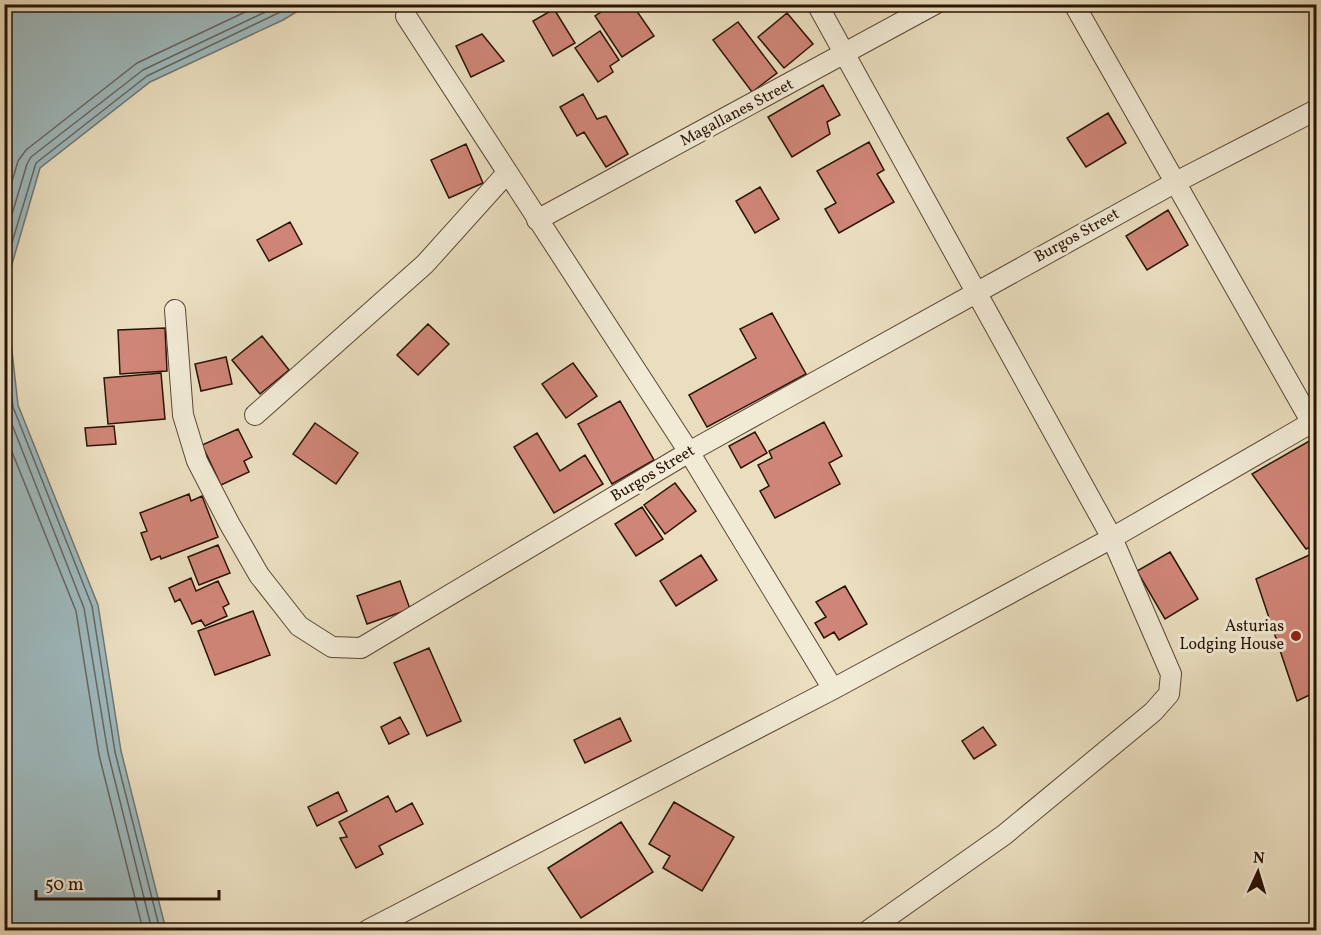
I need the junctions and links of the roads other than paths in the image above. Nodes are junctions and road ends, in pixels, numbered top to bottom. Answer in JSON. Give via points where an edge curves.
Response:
{"nodes":[{"id":1,"x":817,"y":4,"type":"edge"},
{"id":2,"x":935,"y":4,"type":"edge"},
{"id":3,"x":1074,"y":4,"type":"edge"},
{"id":4,"x":406,"y":16,"type":"dead end"},
{"id":5,"x":845,"y":55,"type":"junction"},
{"id":6,"x":1317,"y":110,"type":"edge"},
{"id":7,"x":507,"y":173,"type":"junction"},
{"id":8,"x":1176,"y":182,"type":"junction"},
{"id":9,"x":537,"y":220,"type":"junction"},
{"id":10,"x":975,"y":292,"type":"junction"},
{"id":11,"x":175,"y":310,"type":"dead end"},
{"id":12,"x":255,"y":415,"type":"dead end"},
{"id":13,"x":1315,"y":424,"type":"edge"},
{"id":14,"x":689,"y":452,"type":"junction"},
{"id":15,"x":1112,"y":538,"type":"junction"},
{"id":16,"x":833,"y":689,"type":"junction"},
{"id":17,"x":369,"y":930,"type":"edge"},
{"id":18,"x":869,"y":930,"type":"edge"}],
"edges":[{"from":1,"to":5,"type":"street"},
{"from":2,"to":5,"type":"street","name":"Magallanes Street"},
{"from":3,"to":8,"type":"street"},
{"from":4,"to":7,"type":"street"},
{"from":5,"to":9,"type":"street","name":"Magallanes Street"},
{"from":5,"to":10,"type":"street"},
{"from":6,"to":8,"type":"street","name":"Burgos Street"},
{"from":7,"to":9,"type":"street"},
{"from":7,"to":12,"type":"street","via":[[425,264]]},
{"from":8,"to":10,"type":"street","name":"Burgos Street"},
{"from":8,"to":13,"type":"street"},
{"from":9,"to":14,"type":"street"},
{"from":10,"to":14,"type":"street","name":"Burgos Street"},
{"from":10,"to":15,"type":"street"},
{"from":11,"to":14,"type":"street","name":"Burgos Street","via":[[183,415],[197,461],[259,575],[299,626],[332,647],[361,648]]},
{"from":13,"to":15,"type":"street"},
{"from":14,"to":16,"type":"street"},
{"from":15,"to":16,"type":"street"},
{"from":15,"to":18,"type":"street","via":[[1171,674],[1169,694],[1004,835]]},
{"from":16,"to":17,"type":"street"}]}
